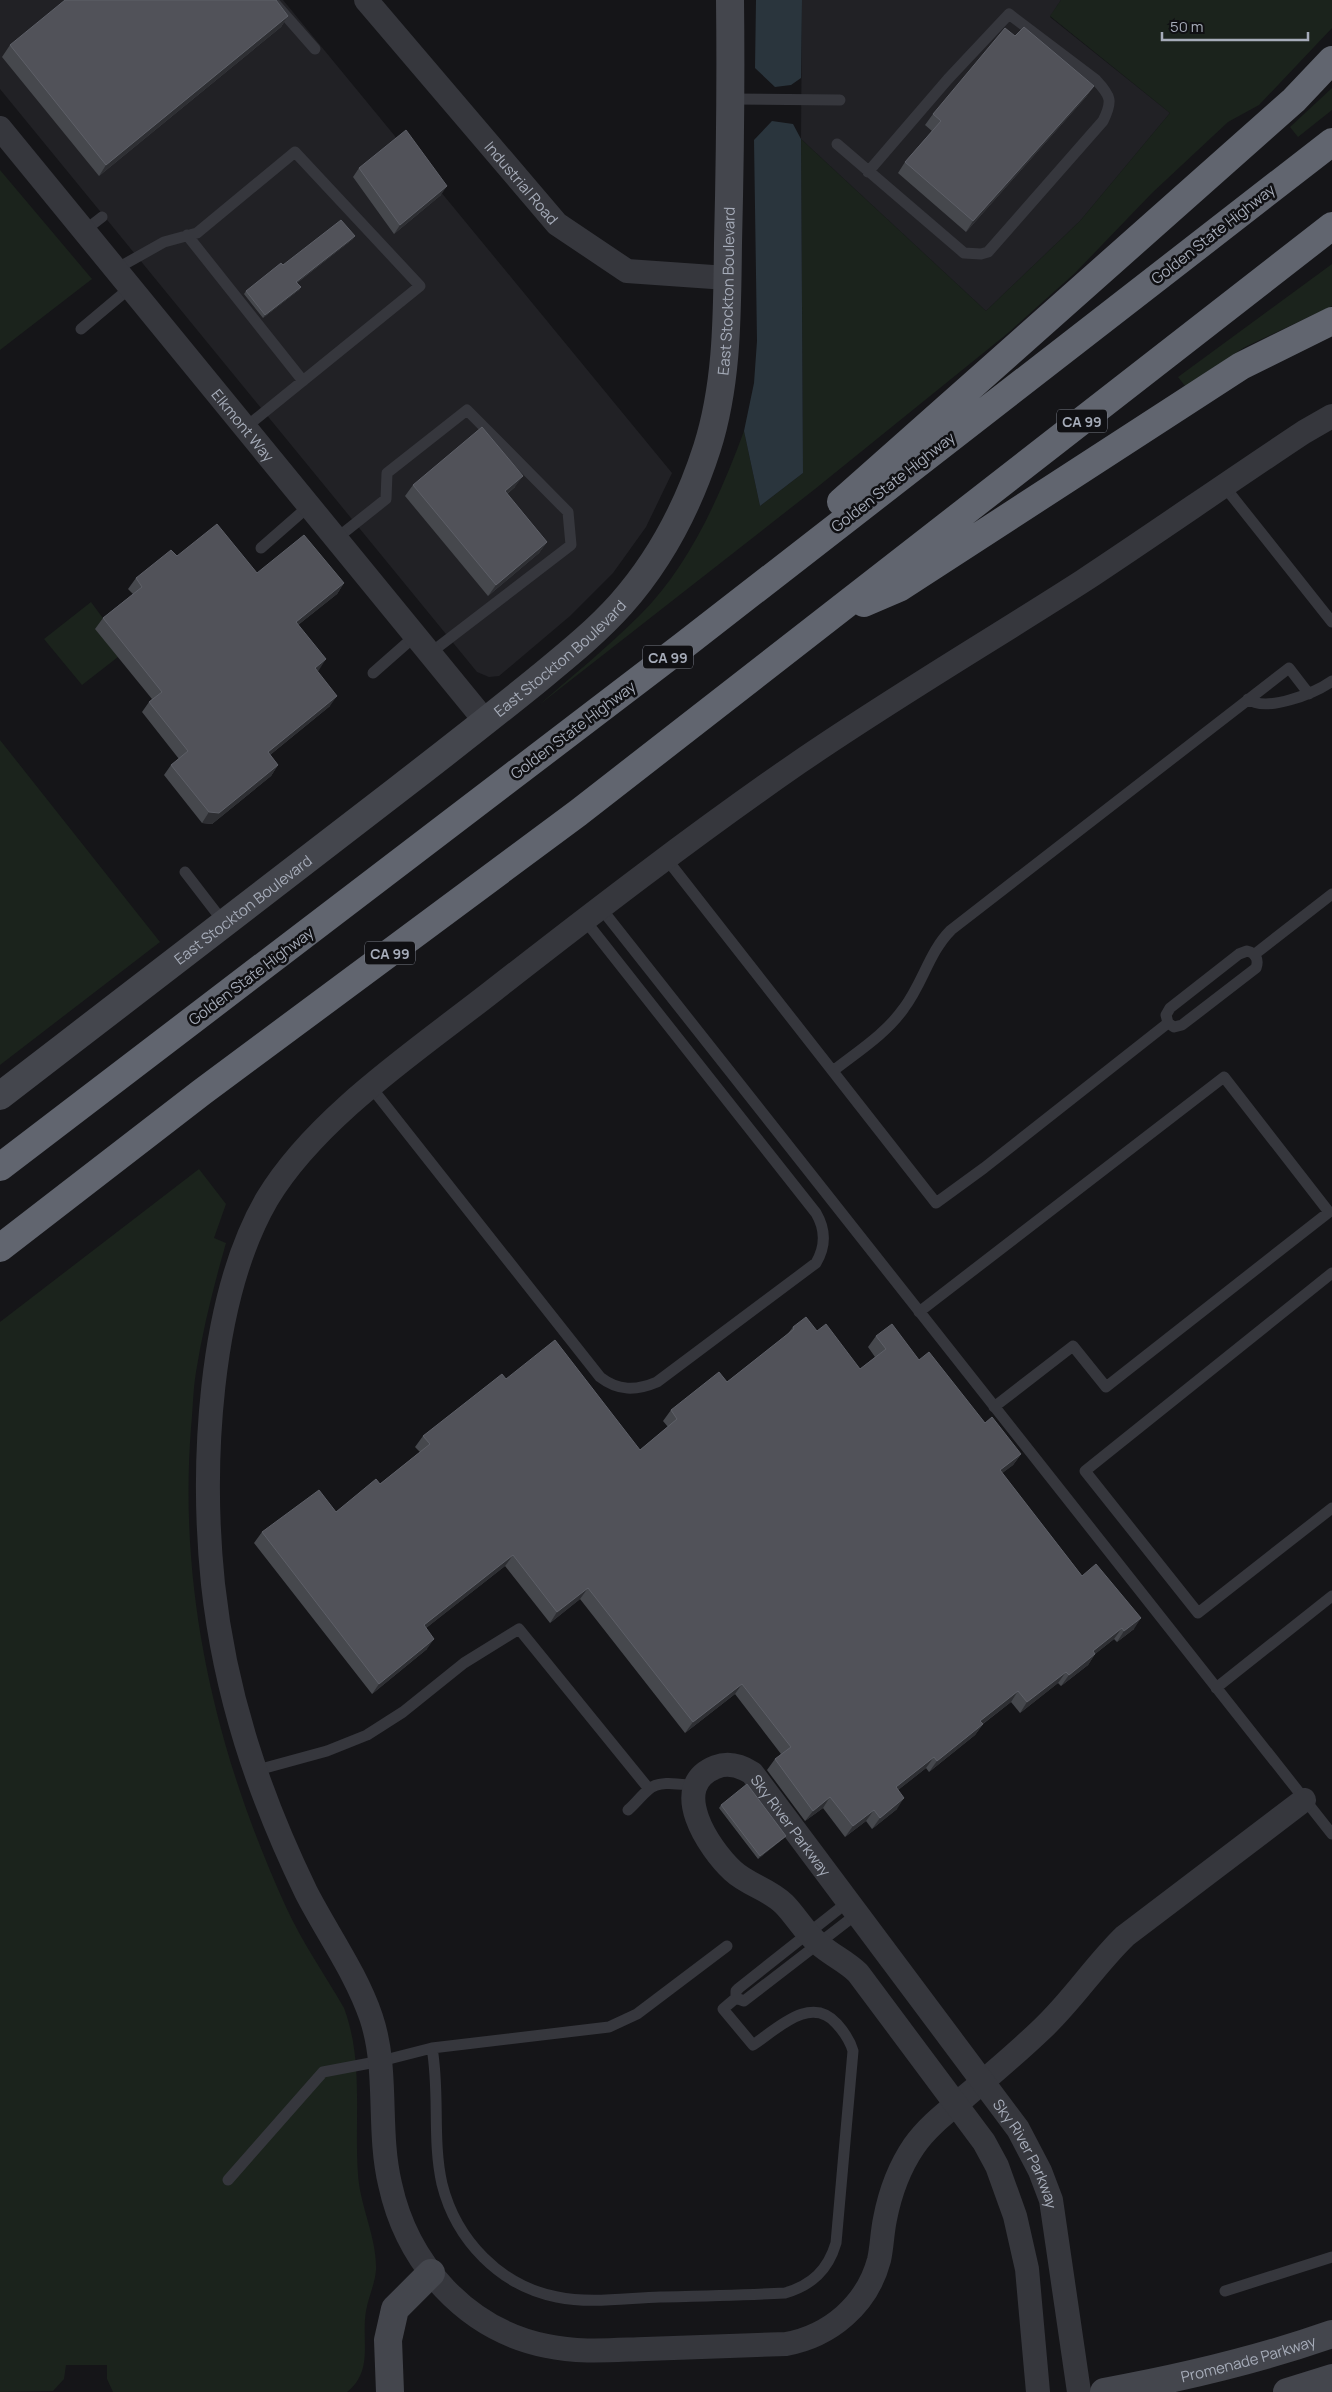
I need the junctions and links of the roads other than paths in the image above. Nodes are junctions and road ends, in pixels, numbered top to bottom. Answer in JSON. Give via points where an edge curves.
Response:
{"nodes":[{"id":1,"x":272,"y":0,"type":"edge"},
{"id":2,"x":366,"y":0,"type":"edge"},
{"id":3,"x":730,"y":0,"type":"edge"},
{"id":4,"x":314,"y":49,"type":"dead end"},
{"id":5,"x":1332,"y":60,"type":"edge"},
{"id":6,"x":731,"y":99,"type":"junction"},
{"id":7,"x":840,"y":100,"type":"dead end"},
{"id":8,"x":0,"y":128,"type":"edge"},
{"id":9,"x":1332,"y":142,"type":"edge"},
{"id":10,"x":837,"y":144,"type":"dead end"},
{"id":11,"x":868,"y":172,"type":"junction"},
{"id":12,"x":1332,"y":226,"type":"edge"},
{"id":13,"x":187,"y":235,"type":"junction"},
{"id":14,"x":116,"y":269,"type":"junction"},
{"id":15,"x":727,"y":278,"type":"junction"},
{"id":16,"x":131,"y":287,"type":"junction"},
{"id":17,"x":1332,"y":321,"type":"edge"},
{"id":18,"x":81,"y":329,"type":"dead end"},
{"id":19,"x":303,"y":380,"type":"junction"},
{"id":20,"x":1332,"y":416,"type":"edge"},
{"id":21,"x":246,"y":427,"type":"junction"},
{"id":22,"x":1224,"y":486,"type":"junction"},
{"id":23,"x":310,"y":505,"type":"junction"},
{"id":24,"x":337,"y":538,"type":"junction"},
{"id":25,"x":260,"y":548,"type":"dead end"},
{"id":26,"x":832,"y":615,"type":"junction"},
{"id":27,"x":1332,"y":622,"type":"edge"},
{"id":28,"x":422,"y":645,"type":"junction"},
{"id":29,"x":682,"y":646,"type":"junction"},
{"id":30,"x":373,"y":673,"type":"dead end"},
{"id":31,"x":1332,"y":681,"type":"edge"},
{"id":32,"x":1309,"y":694,"type":"junction"},
{"id":33,"x":1248,"y":699,"type":"junction"},
{"id":34,"x":486,"y":722,"type":"junction"},
{"id":35,"x":665,"y":857,"type":"junction"},
{"id":36,"x":186,"y":872,"type":"dead end"},
{"id":37,"x":1332,"y":894,"type":"edge"},
{"id":38,"x":592,"y":913,"type":"junction"},
{"id":39,"x":225,"y":924,"type":"junction"},
{"id":40,"x":1255,"y":954,"type":"junction"},
{"id":41,"x":1168,"y":1022,"type":"junction"},
{"id":42,"x":833,"y":1071,"type":"junction"},
{"id":43,"x":371,"y":1087,"type":"junction"},
{"id":44,"x":0,"y":1096,"type":"edge"},
{"id":45,"x":0,"y":1167,"type":"edge"},
{"id":46,"x":0,"y":1248,"type":"edge"},
{"id":47,"x":1332,"y":1274,"type":"edge"},
{"id":48,"x":920,"y":1312,"type":"junction"},
{"id":49,"x":994,"y":1407,"type":"junction"},
{"id":50,"x":1332,"y":1508,"type":"edge"},
{"id":51,"x":1332,"y":1596,"type":"edge"},
{"id":52,"x":1216,"y":1688,"type":"junction"},
{"id":53,"x":254,"y":1771,"type":"junction"},
{"id":54,"x":696,"y":1786,"type":"junction"},
{"id":55,"x":649,"y":1789,"type":"junction"},
{"id":56,"x":1304,"y":1800,"type":"junction"},
{"id":57,"x":628,"y":1810,"type":"dead end"},
{"id":58,"x":1332,"y":1834,"type":"edge"},
{"id":59,"x":854,"y":1907,"type":"junction"},
{"id":60,"x":813,"y":1938,"type":"junction"},
{"id":61,"x":727,"y":1946,"type":"dead end"},
{"id":62,"x":432,"y":2048,"type":"junction"},
{"id":63,"x":380,"y":2062,"type":"junction"},
{"id":64,"x":984,"y":2081,"type":"junction"},
{"id":65,"x":956,"y":2104,"type":"junction"},
{"id":66,"x":228,"y":2180,"type":"dead end"},
{"id":67,"x":1332,"y":2257,"type":"edge"},
{"id":68,"x":431,"y":2273,"type":"junction"},
{"id":69,"x":1225,"y":2291,"type":"dead end"},
{"id":70,"x":1332,"y":2334,"type":"edge"},
{"id":71,"x":1332,"y":2378,"type":"edge"},
{"id":72,"x":390,"y":2392,"type":"edge"},
{"id":73,"x":1038,"y":2392,"type":"edge"},
{"id":74,"x":1079,"y":2392,"type":"edge"},
{"id":75,"x":1104,"y":2392,"type":"edge"},
{"id":76,"x":1286,"y":2392,"type":"edge"}],
"edges":[{"from":1,"to":4,"type":"lane"},
{"from":2,"to":15,"type":"street","name":"Industrial Road","via":[[557,224],[627,271]]},
{"from":3,"to":6,"type":"main road","name":"East Stockton Boulevard"},
{"from":5,"to":29,"type":"highway","via":[[1294,100]]},
{"from":6,"to":7,"type":"lane"},
{"from":6,"to":15,"type":"main road","name":"East Stockton Boulevard"},
{"from":8,"to":14,"type":"street","name":"Elkmont Way","via":[[93,224]]},
{"from":9,"to":29,"type":"highway","name":"Golden State Highway","number":"CA 99"},
{"from":10,"to":11,"type":"lane"},
{"from":11,"to":11,"type":"lane","via":[[964,252],[988,252],[1103,121],[1110,107],[1109,93],[1009,14],[948,78]]},
{"from":12,"to":26,"type":"highway","number":"CA 99"},
{"from":13,"to":14,"type":"lane","via":[[164,242]]},
{"from":13,"to":19,"type":"lane"},
{"from":13,"to":19,"type":"lane","via":[[196,233],[295,152],[420,286]]},
{"from":14,"to":16,"type":"street","name":"Elkmont Way"},
{"from":15,"to":34,"type":"main road","name":"East Stockton Boulevard","via":[[725,352],[719,399],[707,448],[669,536],[622,603],[589,637]]},
{"from":16,"to":18,"type":"lane"},
{"from":16,"to":21,"type":"street","name":"Elkmont Way"},
{"from":17,"to":26,"type":"highway","via":[[1241,366],[899,588]]},
{"from":19,"to":21,"type":"lane"},
{"from":20,"to":22,"type":"street"},
{"from":21,"to":23,"type":"street","name":"Elkmont Way"},
{"from":22,"to":27,"type":"lane"},
{"from":22,"to":35,"type":"street","via":[[806,757]]},
{"from":23,"to":24,"type":"street","name":"Elkmont Way"},
{"from":23,"to":25,"type":"lane"},
{"from":24,"to":28,"type":"street","name":"Elkmont Way"},
{"from":24,"to":28,"type":"lane","via":[[386,499],[387,473],[467,410],[568,512],[571,545]]},
{"from":26,"to":46,"type":"highway","number":"CA 99","via":[[578,813],[202,1092]]},
{"from":28,"to":30,"type":"lane"},
{"from":28,"to":34,"type":"street","name":"Elkmont Way"},
{"from":29,"to":45,"type":"highway","name":"Golden State Highway","number":"CA 99"},
{"from":31,"to":32,"type":"lane"},
{"from":32,"to":33,"type":"lane","via":[[1258,704]]},
{"from":32,"to":33,"type":"lane","via":[[1289,668]]},
{"from":33,"to":42,"type":"lane","via":[[951,930],[936,947],[913,995],[896,1019]]},
{"from":34,"to":39,"type":"main road","name":"East Stockton Boulevard"},
{"from":35,"to":38,"type":"street"},
{"from":35,"to":42,"type":"lane"},
{"from":36,"to":39,"type":"lane"},
{"from":37,"to":40,"type":"lane"},
{"from":38,"to":43,"type":"street"},
{"from":38,"to":43,"type":"lane","via":[[816,1213],[821,1221],[824,1240],[816,1263],[657,1382],[636,1389],[616,1386],[600,1377]]},
{"from":38,"to":48,"type":"lane"},
{"from":39,"to":44,"type":"main road","name":"East Stockton Boulevard"},
{"from":40,"to":41,"type":"lane","via":[[1247,951],[1239,954],[1170,1008],[1166,1015]]},
{"from":40,"to":41,"type":"lane","via":[[1258,964],[1252,971],[1182,1025],[1174,1027]]},
{"from":41,"to":42,"type":"lane","via":[[936,1203]]},
{"from":43,"to":53,"type":"street","via":[[291,1164],[265,1203],[247,1243],[220,1345],[211,1413],[210,1540],[222,1642],[241,1729]]},
{"from":47,"to":50,"type":"lane","via":[[1085,1471],[1198,1613]]},
{"from":48,"to":49,"type":"lane"},
{"from":48,"to":49,"type":"lane","via":[[1224,1076],[1329,1212],[1106,1387],[1073,1346]]},
{"from":49,"to":52,"type":"lane"},
{"from":51,"to":52,"type":"lane"},
{"from":52,"to":56,"type":"lane"},
{"from":53,"to":55,"type":"lane","via":[[327,1751],[366,1735],[403,1712],[464,1663],[519,1629]]},
{"from":53,"to":63,"type":"street","via":[[310,1900],[365,2001],[373,2021]]},
{"from":54,"to":55,"type":"lane","via":[[670,1784]]},
{"from":54,"to":59,"type":"street","name":"Sky River Parkway","via":[[701,1778],[717,1767],[736,1765],[752,1773]]},
{"from":54,"to":60,"type":"street","name":"Sky River Parkway","via":[[693,1796],[696,1816],[720,1857],[741,1877],[783,1904]]},
{"from":55,"to":57,"type":"lane"},
{"from":56,"to":58,"type":"lane"},
{"from":56,"to":64,"type":"street","via":[[1125,1936],[1044,2027]]},
{"from":59,"to":60,"type":"lane"},
{"from":59,"to":64,"type":"street","name":"Sky River Parkway"},
{"from":60,"to":62,"type":"lane","via":[[736,1991],[736,1998],[723,2009],[753,2045],[796,2016],[810,2011],[832,2018],[849,2039],[852,2051],[836,2243],[828,2262],[815,2279],[796,2290],[785,2293],[578,2299],[538,2292],[503,2274],[488,2263],[464,2235],[448,2202],[440,2169]]},
{"from":60,"to":65,"type":"street","name":"Sky River Parkway","via":[[858,1973]]},
{"from":61,"to":62,"type":"lane","via":[[637,2014],[618,2024]]},
{"from":62,"to":63,"type":"lane"},
{"from":63,"to":66,"type":"lane","via":[[323,2072]]},
{"from":63,"to":68,"type":"street","via":[[384,2154],[389,2181],[409,2239]]},
{"from":64,"to":65,"type":"street"},
{"from":64,"to":74,"type":"street","name":"Sky River Parkway","via":[[1030,2150],[1051,2200]]},
{"from":65,"to":68,"type":"street","via":[[926,2130],[903,2164],[888,2202],[879,2260],[863,2295],[828,2329],[800,2342],[588,2351],[549,2346],[510,2334],[480,2319],[458,2303]]},
{"from":65,"to":73,"type":"street","name":"Sky River Parkway","via":[[984,2142],[1015,2216],[1027,2269]]},
{"from":67,"to":69,"type":"lane"},
{"from":68,"to":72,"type":"main road","via":[[395,2309],[388,2340]]},
{"from":70,"to":75,"type":"main road","name":"Promenade Parkway","via":[[1206,2371]]},
{"from":71,"to":76,"type":"main road"}]}
